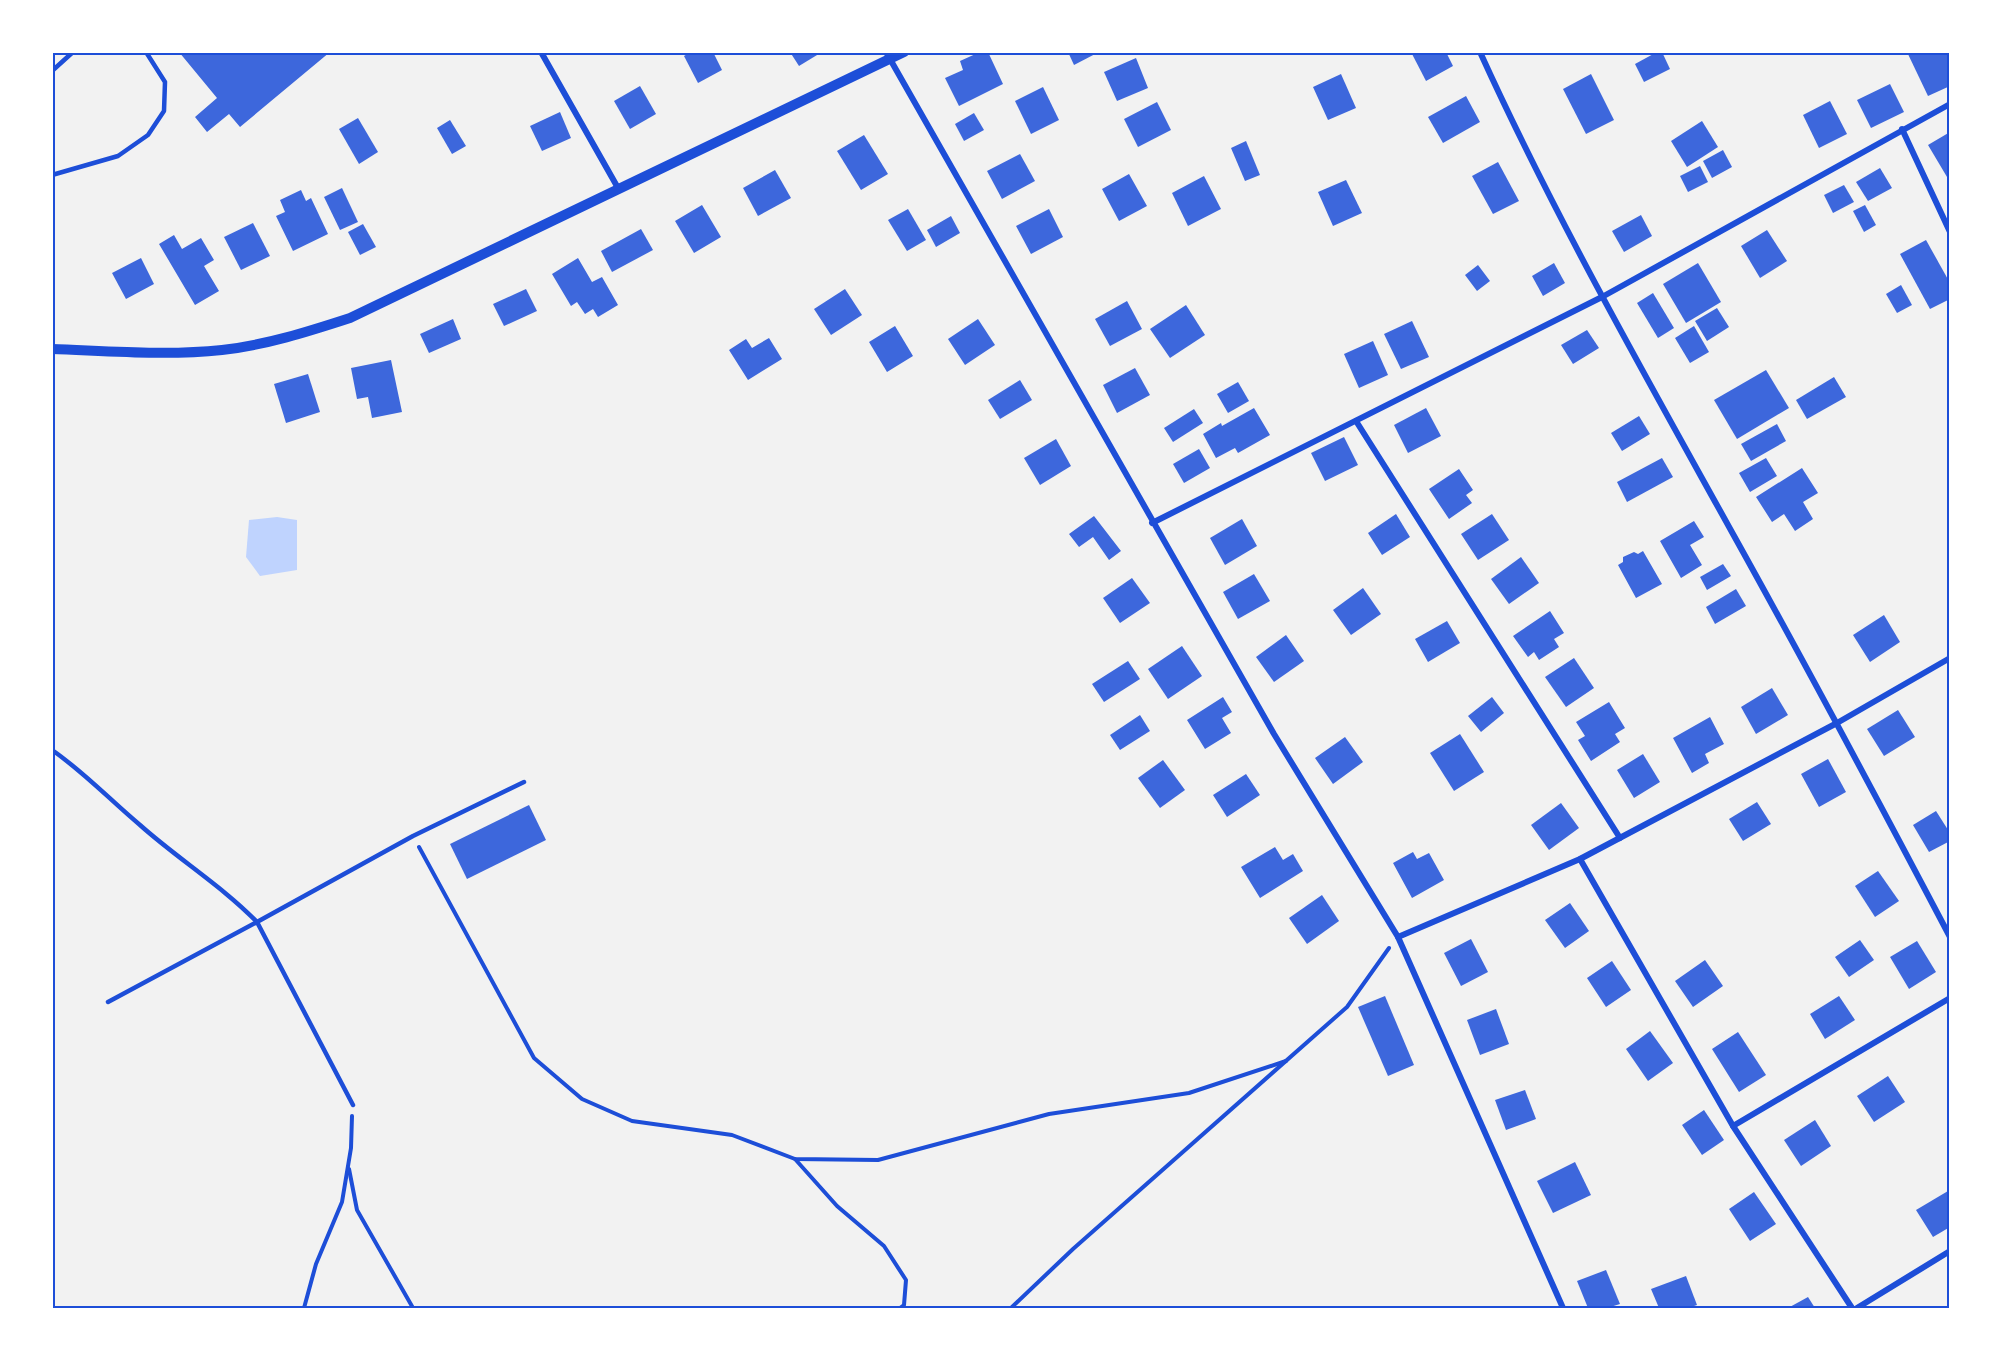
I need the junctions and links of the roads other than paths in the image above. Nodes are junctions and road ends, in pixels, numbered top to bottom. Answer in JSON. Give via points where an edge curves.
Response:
{"nodes":[{"id":1,"x":73,"y":52,"type":"edge"},
{"id":2,"x":146,"y":52,"type":"edge"},
{"id":3,"x":541,"y":52,"type":"edge"},
{"id":4,"x":904,"y":52,"type":"edge"},
{"id":5,"x":1480,"y":52,"type":"edge"},
{"id":6,"x":887,"y":56,"type":"edge"},
{"id":7,"x":52,"y":71,"type":"edge"},
{"id":8,"x":1950,"y":104,"type":"edge"},
{"id":9,"x":1902,"y":129,"type":"junction"},
{"id":10,"x":52,"y":175,"type":"edge"},
{"id":11,"x":618,"y":188,"type":"junction"},
{"id":12,"x":1950,"y":232,"type":"edge"},
{"id":13,"x":1602,"y":297,"type":"junction"},
{"id":14,"x":52,"y":349,"type":"edge"},
{"id":15,"x":1356,"y":421,"type":"junction"},
{"id":16,"x":1152,"y":523,"type":"junction"},
{"id":17,"x":1950,"y":657,"type":"edge"},
{"id":18,"x":1838,"y":723,"type":"junction"},
{"id":19,"x":52,"y":750,"type":"edge"},
{"id":20,"x":524,"y":782,"type":"dead end"},
{"id":21,"x":1620,"y":838,"type":"junction"},
{"id":22,"x":1580,"y":859,"type":"junction"},
{"id":23,"x":257,"y":922,"type":"junction"},
{"id":24,"x":1398,"y":937,"type":"junction"},
{"id":25,"x":1950,"y":937,"type":"edge"},
{"id":26,"x":1950,"y":998,"type":"edge"},
{"id":27,"x":108,"y":1002,"type":"dead end"},
{"id":28,"x":353,"y":1106,"type":"road end"},
{"id":29,"x":1733,"y":1126,"type":"junction"},
{"id":30,"x":1950,"y":1251,"type":"edge"},
{"id":31,"x":1563,"y":1308,"type":"edge"},
{"id":32,"x":1854,"y":1308,"type":"edge"}],
"edges":[{"from":1,"to":7,"type":"lane"},
{"from":2,"to":10,"type":"lane","via":[[165,82],[164,111],[148,135],[118,156]]},
{"from":3,"to":11,"type":"street"},
{"from":4,"to":6,"type":"street"},
{"from":5,"to":13,"type":"street","via":[[1522,146]]},
{"from":6,"to":11,"type":"street"},
{"from":6,"to":16,"type":"street"},
{"from":8,"to":9,"type":"street"},
{"from":9,"to":12,"type":"street"},
{"from":9,"to":13,"type":"street"},
{"from":11,"to":14,"type":"street","via":[[350,318],[287,339],[221,350]]},
{"from":13,"to":15,"type":"street"},
{"from":13,"to":18,"type":"street"},
{"from":15,"to":16,"type":"street"},
{"from":15,"to":21,"type":"street"},
{"from":16,"to":24,"type":"street"},
{"from":17,"to":18,"type":"street"},
{"from":18,"to":21,"type":"street"},
{"from":18,"to":25,"type":"street"},
{"from":19,"to":23,"type":"lane"},
{"from":20,"to":23,"type":"lane","via":[[413,836]]},
{"from":21,"to":22,"type":"street"},
{"from":22,"to":24,"type":"street"},
{"from":22,"to":29,"type":"street"},
{"from":23,"to":27,"type":"lane"},
{"from":23,"to":28,"type":"lane"},
{"from":24,"to":31,"type":"street"},
{"from":26,"to":29,"type":"street"},
{"from":29,"to":32,"type":"street"},
{"from":30,"to":32,"type":"street"}]}
